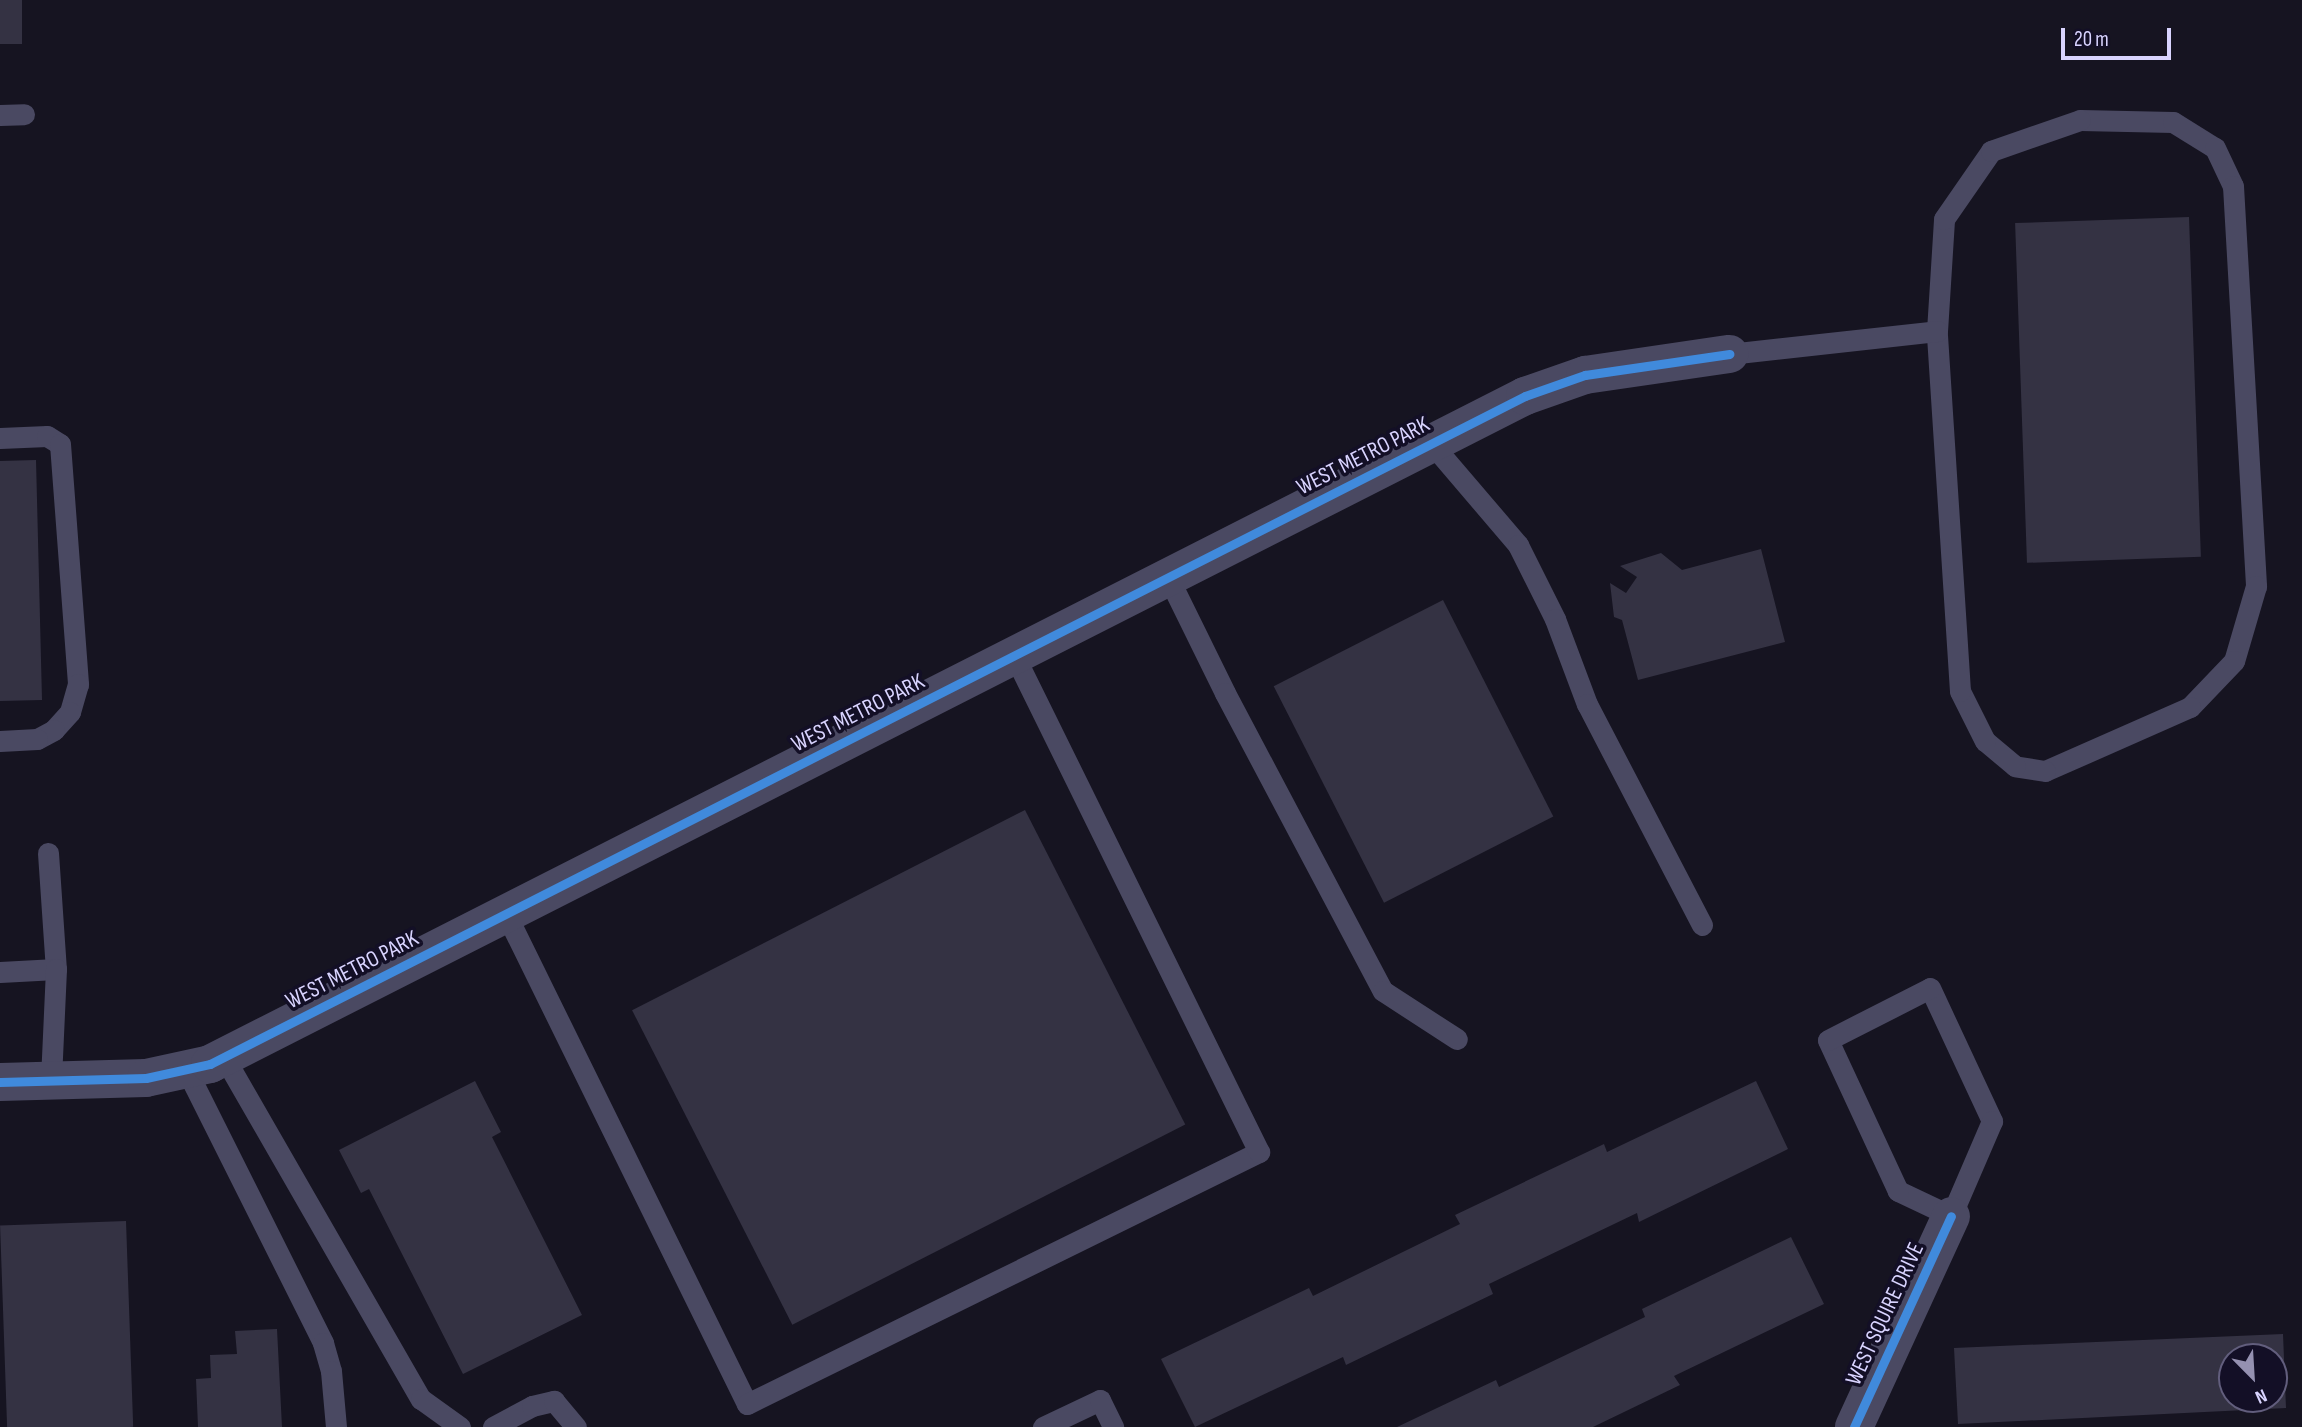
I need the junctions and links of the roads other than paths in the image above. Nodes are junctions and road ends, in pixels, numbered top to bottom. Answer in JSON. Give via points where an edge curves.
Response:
{"nodes":[{"id":1,"x":24,"y":114,"type":"dead end"},
{"id":2,"x":0,"y":115,"type":"edge"},
{"id":3,"x":1937,"y":331,"type":"junction"},
{"id":4,"x":1729,"y":354,"type":"joint"},
{"id":5,"x":0,"y":438,"type":"edge"},
{"id":6,"x":1431,"y":443,"type":"junction"},
{"id":7,"x":1168,"y":577,"type":"junction"},
{"id":8,"x":1014,"y":655,"type":"junction"},
{"id":9,"x":0,"y":741,"type":"edge"},
{"id":10,"x":48,"y":853,"type":"dead end"},
{"id":11,"x":506,"y":914,"type":"junction"},
{"id":12,"x":1703,"y":925,"type":"dead end"},
{"id":13,"x":56,"y":969,"type":"junction"},
{"id":14,"x":0,"y":972,"type":"edge"},
{"id":15,"x":1457,"y":1039,"type":"dead end"},
{"id":16,"x":224,"y":1058,"type":"junction"},
{"id":17,"x":187,"y":1071,"type":"junction"},
{"id":18,"x":51,"y":1081,"type":"junction"},
{"id":19,"x":0,"y":1082,"type":"edge"},
{"id":20,"x":1951,"y":1216,"type":"junction"},
{"id":21,"x":337,"y":1427,"type":"edge"},
{"id":22,"x":460,"y":1427,"type":"edge"},
{"id":23,"x":492,"y":1427,"type":"edge"},
{"id":24,"x":576,"y":1427,"type":"edge"},
{"id":25,"x":1043,"y":1427,"type":"edge"},
{"id":26,"x":1113,"y":1427,"type":"edge"},
{"id":27,"x":1854,"y":1427,"type":"edge"}],
"edges":[{"from":1,"to":2,"type":"lane"},
{"from":3,"to":3,"type":"lane","via":[[1960,691],[1985,741],[2015,766],[2045,771],[2190,707],[2234,661],[2256,586],[2233,186],[2215,148],[2173,122],[2080,120],[1991,151],[1944,219]]},
{"from":3,"to":4,"type":"lane"},
{"from":4,"to":6,"type":"street","name":"WEST METRO PARK","via":[[1586,375],[1525,396]]},
{"from":5,"to":9,"type":"lane","via":[[47,436],[60,444],[78,684],[70,712],[54,730],[37,739]]},
{"from":6,"to":7,"type":"street","name":"WEST METRO PARK"},
{"from":6,"to":12,"type":"lane","via":[[1518,545],[1555,619],[1587,704]]},
{"from":7,"to":8,"type":"street","name":"WEST METRO PARK"},
{"from":7,"to":15,"type":"lane","via":[[1383,991]]},
{"from":8,"to":11,"type":"street","name":"WEST METRO PARK"},
{"from":8,"to":11,"type":"lane","via":[[1259,1152],[747,1404]]},
{"from":10,"to":13,"type":"lane"},
{"from":11,"to":16,"type":"street","name":"WEST METRO PARK"},
{"from":13,"to":14,"type":"lane"},
{"from":13,"to":18,"type":"lane"},
{"from":16,"to":17,"type":"street","name":"WEST METRO PARK"},
{"from":16,"to":22,"type":"lane","via":[[421,1399]]},
{"from":17,"to":18,"type":"street","name":"WEST METRO PARK"},
{"from":17,"to":21,"type":"lane","via":[[323,1343]]},
{"from":18,"to":19,"type":"street","name":"WEST METRO PARK"},
{"from":20,"to":20,"type":"lane","via":[[1992,1121],[1930,988],[1828,1040],[1898,1191]]},
{"from":20,"to":27,"type":"street","name":"WEST SQUIRE DRIVE"},
{"from":23,"to":24,"type":"lane","via":[[532,1406],[554,1401]]},
{"from":25,"to":26,"type":"lane","via":[[1100,1399]]}]}
